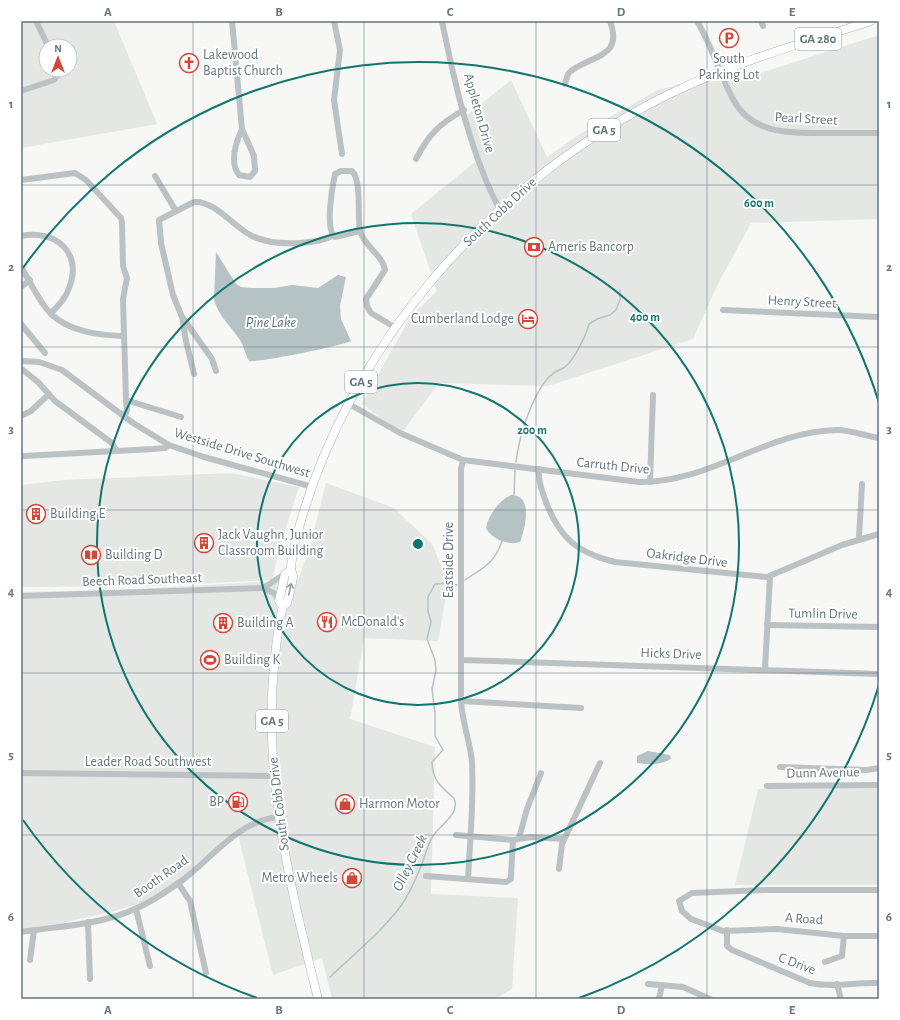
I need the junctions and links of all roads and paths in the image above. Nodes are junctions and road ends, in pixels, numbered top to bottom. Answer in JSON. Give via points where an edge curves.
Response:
{"nodes":[{"id":1,"x":36,"y":21,"type":"edge"},
{"id":2,"x":232,"y":21,"type":"edge"},
{"id":3,"x":334,"y":21,"type":"edge"},
{"id":4,"x":442,"y":21,"type":"edge"},
{"id":5,"x":610,"y":21,"type":"edge"},
{"id":6,"x":697,"y":21,"type":"edge"},
{"id":7,"x":871,"y":21,"type":"edge"},
{"id":8,"x":44,"y":38,"type":"edge"},
{"id":9,"x":721,"y":72,"type":"junction"},
{"id":10,"x":55,"y":78,"type":"edge"},
{"id":11,"x":565,"y":84,"type":"dead end"},
{"id":12,"x":21,"y":92,"type":"edge"},
{"id":13,"x":464,"y":110,"type":"junction"},
{"id":14,"x":242,"y":129,"type":"junction"},
{"id":15,"x":879,"y":133,"type":"edge"},
{"id":16,"x":342,"y":154,"type":"dead end"},
{"id":17,"x":416,"y":158,"type":"dead end"},
{"id":18,"x":155,"y":176,"type":"dead end"},
{"id":19,"x":21,"y":180,"type":"edge"},
{"id":20,"x":500,"y":210,"type":"junction"},
{"id":21,"x":176,"y":211,"type":"junction"},
{"id":22,"x":360,"y":231,"type":"junction"},
{"id":23,"x":333,"y":235,"type":"junction"},
{"id":24,"x":21,"y":236,"type":"edge"},
{"id":25,"x":21,"y":267,"type":"edge"},
{"id":26,"x":26,"y":277,"type":"edge"},
{"id":27,"x":21,"y":287,"type":"edge"},
{"id":28,"x":723,"y":310,"type":"dead end"},
{"id":29,"x":51,"y":313,"type":"junction"},
{"id":30,"x":182,"y":317,"type":"junction"},
{"id":31,"x":879,"y":317,"type":"edge"},
{"id":32,"x":21,"y":324,"type":"edge"},
{"id":33,"x":396,"y":328,"type":"junction"},
{"id":34,"x":123,"y":336,"type":"junction"},
{"id":35,"x":44,"y":353,"type":"dead end"},
{"id":36,"x":21,"y":361,"type":"edge"},
{"id":37,"x":23,"y":370,"type":"dead end"},
{"id":38,"x":216,"y":371,"type":"dead end"},
{"id":39,"x":194,"y":374,"type":"dead end"},
{"id":40,"x":48,"y":395,"type":"junction"},
{"id":41,"x":653,"y":395,"type":"dead end"},
{"id":42,"x":126,"y":400,"type":"junction"},
{"id":43,"x":349,"y":404,"type":"junction"},
{"id":44,"x":21,"y":416,"type":"edge"},
{"id":45,"x":181,"y":416,"type":"dead end"},
{"id":46,"x":124,"y":417,"type":"junction"},
{"id":47,"x":879,"y":438,"type":"edge"},
{"id":48,"x":168,"y":445,"type":"junction"},
{"id":49,"x":116,"y":450,"type":"junction"},
{"id":50,"x":24,"y":456,"type":"dead end"},
{"id":51,"x":463,"y":460,"type":"junction"},
{"id":52,"x":539,"y":469,"type":"junction"},
{"id":53,"x":650,"y":482,"type":"junction"},
{"id":54,"x":862,"y":484,"type":"dead end"},
{"id":55,"x":313,"y":487,"type":"junction"},
{"id":56,"x":879,"y":534,"type":"edge"},
{"id":57,"x":859,"y":538,"type":"junction"},
{"id":58,"x":288,"y":572,"type":"junction"},
{"id":59,"x":770,"y":577,"type":"junction"},
{"id":60,"x":263,"y":588,"type":"junction"},
{"id":61,"x":21,"y":596,"type":"edge"},
{"id":62,"x":281,"y":604,"type":"junction"},
{"id":63,"x":767,"y":625,"type":"junction"},
{"id":64,"x":878,"y":627,"type":"dead end"},
{"id":65,"x":462,"y":660,"type":"junction"},
{"id":66,"x":765,"y":669,"type":"junction"},
{"id":67,"x":879,"y":674,"type":"edge"},
{"id":68,"x":461,"y":701,"type":"junction"},
{"id":69,"x":581,"y":708,"type":"dead end"},
{"id":70,"x":600,"y":763,"type":"dead end"},
{"id":71,"x":780,"y":768,"type":"dead end"},
{"id":72,"x":879,"y":768,"type":"edge"},
{"id":73,"x":21,"y":773,"type":"edge"},
{"id":74,"x":541,"y":773,"type":"dead end"},
{"id":75,"x":274,"y":776,"type":"junction"},
{"id":76,"x":879,"y":785,"type":"edge"},
{"id":77,"x":766,"y":786,"type":"dead end"},
{"id":78,"x":278,"y":817,"type":"junction"},
{"id":79,"x":456,"y":835,"type":"dead end"},
{"id":80,"x":470,"y":836,"type":"junction"},
{"id":81,"x":516,"y":839,"type":"junction"},
{"id":82,"x":564,"y":839,"type":"junction"},
{"id":83,"x":559,"y":869,"type":"dead end"},
{"id":84,"x":426,"y":876,"type":"dead end"},
{"id":85,"x":468,"y":880,"type":"junction"},
{"id":86,"x":178,"y":884,"type":"junction"},
{"id":87,"x":879,"y":890,"type":"edge"},
{"id":88,"x":136,"y":909,"type":"junction"},
{"id":89,"x":88,"y":922,"type":"junction"},
{"id":90,"x":34,"y":930,"type":"junction"},
{"id":91,"x":727,"y":930,"type":"junction"},
{"id":92,"x":21,"y":932,"type":"edge"},
{"id":93,"x":844,"y":936,"type":"junction"},
{"id":94,"x":879,"y":936,"type":"edge"},
{"id":95,"x":30,"y":960,"type":"dead end"},
{"id":96,"x":825,"y":962,"type":"dead end"},
{"id":97,"x":150,"y":966,"type":"dead end"},
{"id":98,"x":206,"y":973,"type":"dead end"},
{"id":99,"x":90,"y":979,"type":"dead end"},
{"id":100,"x":879,"y":983,"type":"edge"},
{"id":101,"x":648,"y":984,"type":"dead end"},
{"id":102,"x":837,"y":984,"type":"junction"},
{"id":103,"x":662,"y":985,"type":"junction"},
{"id":104,"x":696,"y":996,"type":"edge"},
{"id":105,"x":318,"y":999,"type":"edge"},
{"id":106,"x":659,"y":999,"type":"edge"},
{"id":107,"x":710,"y":999,"type":"edge"},
{"id":108,"x":841,"y":999,"type":"edge"}],
"edges":[{"from":1,"to":8,"type":"street"},
{"from":2,"to":14,"type":"street"},
{"from":3,"to":16,"type":"street","via":[[340,50],[334,100]]},
{"from":4,"to":13,"type":"street","name":"Appleton Drive"},
{"from":5,"to":11,"type":"street","via":[[614,32],[613,45],[571,71]]},
{"from":6,"to":9,"type":"street","name":"Pearl Street"},
{"from":7,"to":9,"type":"main road","name":"South Cobb Drive","number":"GA 280"},
{"from":9,"to":15,"type":"street","name":"Pearl Street","via":[[738,107],[761,126],[793,133]]},
{"from":9,"to":20,"type":"main road","name":"South Cobb Drive","number":"GA 5","via":[[654,102],[596,135],[556,163]]},
{"from":10,"to":12,"type":"street"},
{"from":13,"to":17,"type":"street","via":[[436,129]]},
{"from":13,"to":20,"type":"street","name":"Appleton Drive","via":[[473,141]]},
{"from":14,"to":14,"type":"street","via":[[256,161],[255,171],[250,177],[239,174],[234,163]]},
{"from":18,"to":21,"type":"street"},
{"from":19,"to":34,"type":"street","via":[[75,173],[86,180],[121,218],[123,266],[127,278],[123,299]]},
{"from":20,"to":33,"type":"main road","name":"South Cobb Drive","number":"GA 5","via":[[452,257]]},
{"from":21,"to":23,"type":"street","via":[[194,202],[209,204],[252,236],[275,243],[309,242]]},
{"from":21,"to":30,"type":"street","via":[[161,218],[159,224],[173,295]]},
{"from":22,"to":23,"type":"street","via":[[335,237]]},
{"from":22,"to":23,"type":"street","via":[[355,173],[341,171],[337,172],[334,179],[330,222]]},
{"from":22,"to":33,"type":"street","via":[[385,270],[366,299],[367,306],[371,313]]},
{"from":24,"to":29,"type":"street","via":[[33,234],[54,239],[65,247],[70,255],[73,269],[69,288],[63,301]]},
{"from":25,"to":26,"type":"street"},
{"from":26,"to":27,"type":"street"},
{"from":26,"to":29,"type":"street"},
{"from":28,"to":31,"type":"street","name":"Henry Street"},
{"from":29,"to":34,"type":"street","via":[[72,327],[99,334]]},
{"from":30,"to":38,"type":"street","via":[[212,359]]},
{"from":30,"to":39,"type":"street"},
{"from":32,"to":35,"type":"street"},
{"from":33,"to":43,"type":"main road","name":"South Cobb Drive","number":"GA 5"},
{"from":34,"to":42,"type":"street"},
{"from":36,"to":46,"type":"street","name":"Westside Drive Southwest","via":[[40,362],[62,370]]},
{"from":37,"to":40,"type":"street","via":[[38,382]]},
{"from":40,"to":44,"type":"street","via":[[31,412]]},
{"from":40,"to":49,"type":"street","via":[[112,443]]},
{"from":41,"to":53,"type":"street"},
{"from":42,"to":45,"type":"street"},
{"from":42,"to":46,"type":"street","via":[[127,410]]},
{"from":43,"to":51,"type":"street","name":"Carruth Drive","via":[[400,433]]},
{"from":43,"to":55,"type":"main road","name":"South Cobb Drive","number":"GA 5"},
{"from":46,"to":48,"type":"street","name":"Westside Drive Southwest"},
{"from":47,"to":53,"type":"street","name":"Carruth Drive","via":[[838,430],[807,434],[783,440],[688,476]]},
{"from":48,"to":49,"type":"street","via":[[165,448]]},
{"from":48,"to":55,"type":"street","name":"Westside Drive Southwest"},
{"from":49,"to":50,"type":"street"},
{"from":51,"to":52,"type":"street","name":"Carruth Drive"},
{"from":51,"to":65,"type":"street","name":"Eastside Drive"},
{"from":52,"to":53,"type":"street","name":"Carruth Drive"},
{"from":52,"to":59,"type":"street","name":"Oakridge Drive","via":[[539,481],[551,514],[566,538],[589,554],[615,562]]},
{"from":54,"to":57,"type":"street"},
{"from":55,"to":58,"type":"main road","name":"South Cobb Drive","number":"GA 5"},
{"from":56,"to":57,"type":"street","name":"Oakridge Drive"},
{"from":57,"to":59,"type":"street","name":"Oakridge Drive"},
{"from":58,"to":60,"type":"street"},
{"from":58,"to":62,"type":"main road","name":"South Cobb Drive","number":"GA 5","via":[[293,575],[287,603]]},
{"from":59,"to":63,"type":"street"},
{"from":60,"to":61,"type":"street","name":"Beech Road Southeast"},
{"from":60,"to":62,"type":"street","via":[[274,593]]},
{"from":62,"to":75,"type":"main road","name":"South Cobb Drive","number":"GA 5","via":[[273,689]]},
{"from":63,"to":64,"type":"street","name":"Tumlin Drive"},
{"from":63,"to":66,"type":"street"},
{"from":65,"to":66,"type":"street","name":"Hicks Drive"},
{"from":65,"to":68,"type":"street","name":"Eastside Drive"},
{"from":66,"to":67,"type":"street","name":"Hicks Drive"},
{"from":68,"to":69,"type":"street"},
{"from":68,"to":80,"type":"street","name":"Eastside Drive","via":[[462,718],[472,762]]},
{"from":70,"to":82,"type":"street"},
{"from":71,"to":72,"type":"street"},
{"from":73,"to":75,"type":"street","name":"Leader Road Southwest"},
{"from":74,"to":81,"type":"street"},
{"from":75,"to":78,"type":"main road","name":"South Cobb Drive","number":"GA 5"},
{"from":76,"to":77,"type":"street","name":"Dunn Avenue"},
{"from":78,"to":86,"type":"street","name":"Booth Road","via":[[260,820],[233,836]]},
{"from":78,"to":105,"type":"main road","name":"South Cobb Drive","number":"GA 5","via":[[286,864]]},
{"from":79,"to":80,"type":"street"},
{"from":80,"to":81,"type":"street"},
{"from":80,"to":85,"type":"street","name":"Eastside Drive"},
{"from":81,"to":82,"type":"street"},
{"from":81,"to":85,"type":"street","via":[[509,881]]},
{"from":82,"to":83,"type":"street"},
{"from":84,"to":85,"type":"street"},
{"from":86,"to":88,"type":"street","name":"Booth Road"},
{"from":86,"to":98,"type":"street","via":[[190,901]]},
{"from":87,"to":91,"type":"street","name":"A Road","via":[[692,893],[679,901],[682,911],[691,919],[723,931]]},
{"from":88,"to":89,"type":"street","name":"Booth Road"},
{"from":88,"to":97,"type":"street"},
{"from":89,"to":90,"type":"street","name":"Booth Road"},
{"from":89,"to":99,"type":"street"},
{"from":90,"to":92,"type":"street","name":"Booth Road"},
{"from":90,"to":95,"type":"street"},
{"from":91,"to":93,"type":"street","name":"A Road","via":[[777,929]]},
{"from":91,"to":102,"type":"street","name":"C Drive","via":[[727,946],[732,950],[810,983],[823,986]]},
{"from":93,"to":94,"type":"street","name":"A Road"},
{"from":93,"to":96,"type":"street","via":[[842,956]]},
{"from":100,"to":102,"type":"street","name":"C Drive"},
{"from":101,"to":103,"type":"street"},
{"from":102,"to":108,"type":"street"},
{"from":103,"to":104,"type":"street","via":[[683,987]]},
{"from":103,"to":106,"type":"street"},
{"from":104,"to":107,"type":"street"}]}
